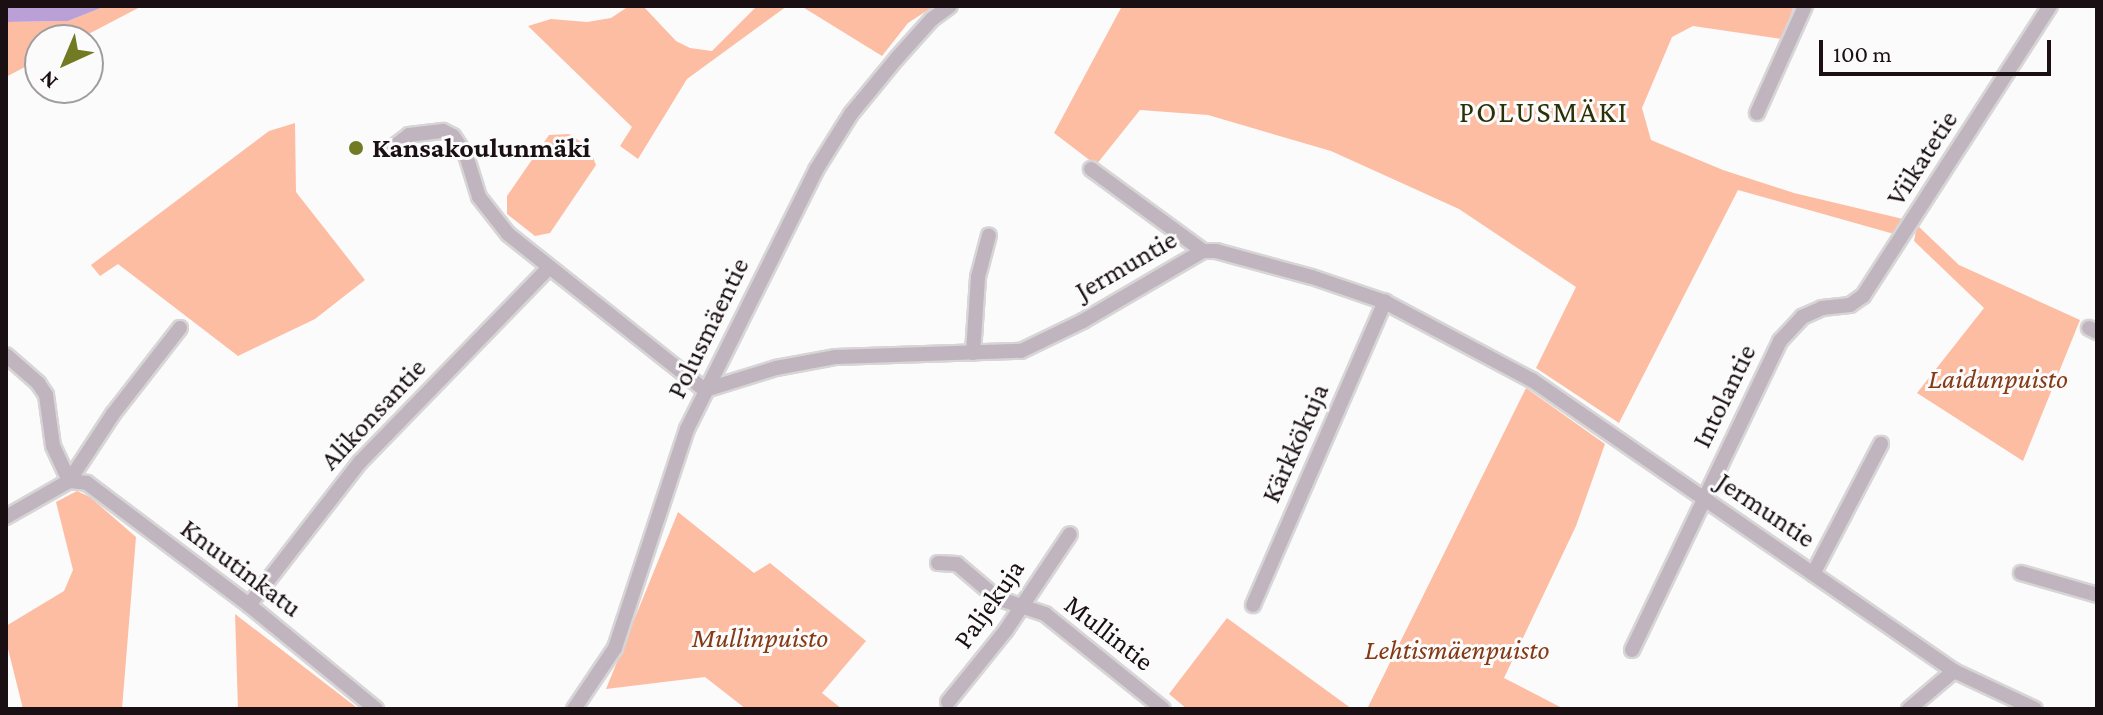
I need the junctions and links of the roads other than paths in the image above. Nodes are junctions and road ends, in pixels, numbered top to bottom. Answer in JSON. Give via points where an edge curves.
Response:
{"nodes":[{"id":1,"x":950,"y":6,"type":"edge"},
{"id":2,"x":1805,"y":6,"type":"edge"},
{"id":3,"x":2050,"y":6,"type":"edge"},
{"id":4,"x":1757,"y":113,"type":"dead end"},
{"id":5,"x":392,"y":148,"type":"dead end"},
{"id":6,"x":1091,"y":169,"type":"dead end"},
{"id":7,"x":989,"y":235,"type":"dead end"},
{"id":8,"x":1203,"y":251,"type":"junction"},
{"id":9,"x":548,"y":269,"type":"junction"},
{"id":10,"x":1863,"y":296,"type":"joint"},
{"id":11,"x":1385,"y":302,"type":"junction"},
{"id":12,"x":180,"y":328,"type":"dead end"},
{"id":13,"x":973,"y":353,"type":"junction"},
{"id":14,"x":6,"y":355,"type":"edge"},
{"id":15,"x":705,"y":390,"type":"junction"},
{"id":16,"x":1881,"y":444,"type":"dead end"},
{"id":17,"x":69,"y":481,"type":"junction"},
{"id":18,"x":1703,"y":499,"type":"junction"},
{"id":19,"x":6,"y":517,"type":"edge"},
{"id":20,"x":1070,"y":534,"type":"dead end"},
{"id":21,"x":938,"y":563,"type":"dead end"},
{"id":22,"x":2021,"y":573,"type":"dead end"},
{"id":23,"x":1813,"y":574,"type":"junction"},
{"id":24,"x":2097,"y":595,"type":"edge"},
{"id":25,"x":249,"y":605,"type":"junction"},
{"id":26,"x":1253,"y":605,"type":"dead end"},
{"id":27,"x":1021,"y":606,"type":"junction"},
{"id":28,"x":1632,"y":650,"type":"dead end"},
{"id":29,"x":1954,"y":671,"type":"junction"},
{"id":30,"x":948,"y":702,"type":"dead end"},
{"id":31,"x":376,"y":709,"type":"edge"},
{"id":32,"x":574,"y":709,"type":"edge"},
{"id":33,"x":1163,"y":709,"type":"edge"},
{"id":34,"x":1909,"y":709,"type":"edge"},
{"id":35,"x":2035,"y":709,"type":"edge"}],
"edges":[{"from":1,"to":15,"type":"street","name":"Polusmäentie","via":[[920,29],[836,137]]},
{"from":2,"to":4,"type":"street"},
{"from":3,"to":10,"type":"street","name":"Viikatetie"},
{"from":5,"to":9,"type":"street","via":[[409,135],[443,131],[453,136],[492,217]]},
{"from":6,"to":8,"type":"street"},
{"from":7,"to":13,"type":"street","via":[[978,277]]},
{"from":8,"to":11,"type":"street","name":"Jermuntie","via":[[1312,277]]},
{"from":8,"to":13,"type":"street","name":"Jermuntie","via":[[1035,346]]},
{"from":9,"to":15,"type":"street"},
{"from":9,"to":25,"type":"street","name":"Alikonsantie","via":[[369,452]]},
{"from":10,"to":18,"type":"street","name":"Intolantie","via":[[1850,305],[1812,311],[1786,331]]},
{"from":11,"to":18,"type":"street","name":"Jermuntie","via":[[1532,380]]},
{"from":11,"to":26,"type":"street","name":"Kärkkökuja"},
{"from":12,"to":17,"type":"street"},
{"from":13,"to":15,"type":"street","name":"Jermuntie","via":[[836,357]]},
{"from":14,"to":17,"type":"street","via":[[46,395],[53,446]]},
{"from":15,"to":32,"type":"street","name":"Polusmäentie","via":[[661,498],[615,648]]},
{"from":16,"to":23,"type":"street"},
{"from":17,"to":19,"type":"street"},
{"from":17,"to":25,"type":"street","name":"Knuutinkatu","via":[[96,489]]},
{"from":18,"to":23,"type":"street","name":"Jermuntie"},
{"from":18,"to":28,"type":"street","name":"Intolantie"},
{"from":20,"to":27,"type":"street","name":"Paljekuja"},
{"from":21,"to":27,"type":"street","name":"Mullintie","via":[[957,564],[997,598]]},
{"from":22,"to":24,"type":"street"},
{"from":23,"to":29,"type":"street","name":"Jermuntie"},
{"from":25,"to":31,"type":"street","name":"Knuutinkatu"},
{"from":27,"to":30,"type":"street","name":"Paljekuja"},
{"from":27,"to":33,"type":"street","name":"Mullintie","via":[[1045,614]]},
{"from":29,"to":34,"type":"street"},
{"from":29,"to":35,"type":"street","name":"Jermuntie"}]}
